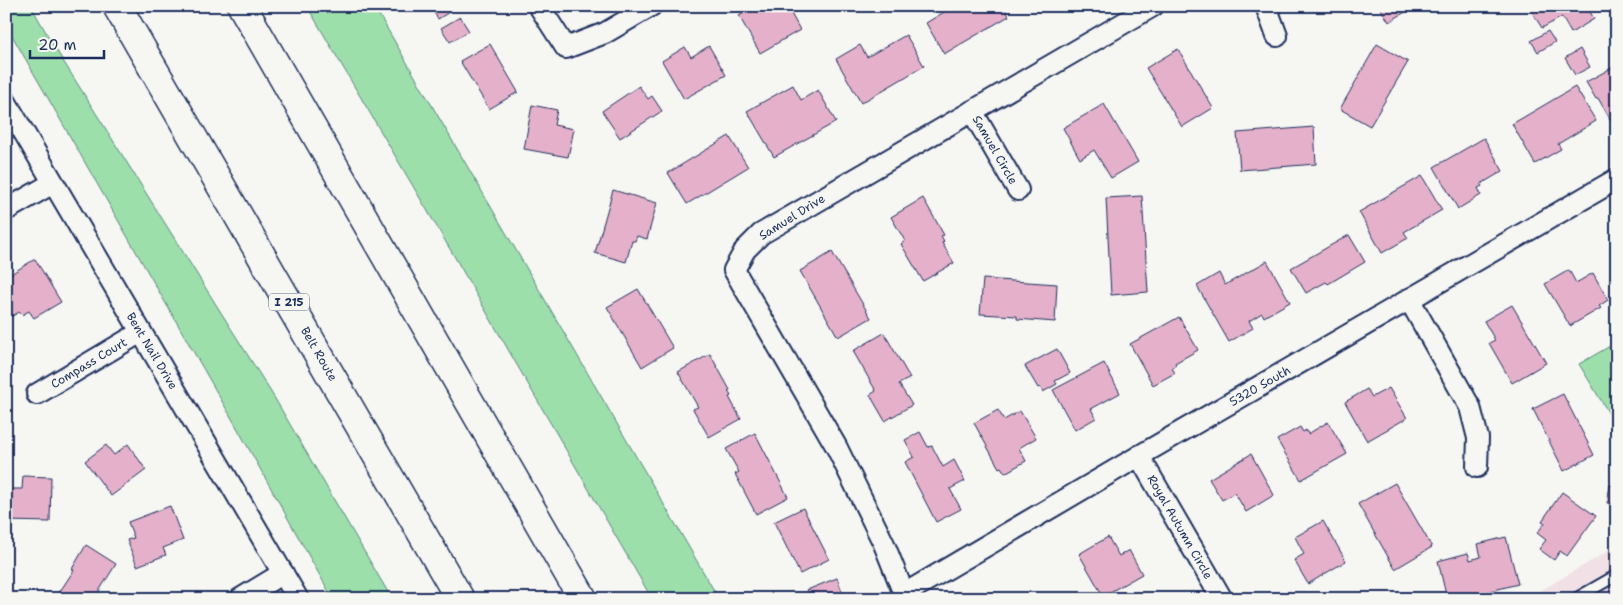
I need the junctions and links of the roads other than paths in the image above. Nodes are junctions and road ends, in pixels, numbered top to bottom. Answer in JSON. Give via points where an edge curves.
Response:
{"nodes":[{"id":1,"x":117,"y":6,"type":"edge"},
{"id":2,"x":242,"y":6,"type":"edge"},
{"id":3,"x":539,"y":6,"type":"edge"},
{"id":4,"x":651,"y":6,"type":"edge"},
{"id":5,"x":1153,"y":6,"type":"edge"},
{"id":6,"x":1266,"y":6,"type":"edge"},
{"id":7,"x":1277,"y":36,"type":"dead end"},
{"id":8,"x":6,"y":102,"type":"edge"},
{"id":9,"x":972,"y":111,"type":"junction"},
{"id":10,"x":1617,"y":179,"type":"edge"},
{"id":11,"x":53,"y":183,"type":"junction"},
{"id":12,"x":1018,"y":190,"type":"dead end"},
{"id":13,"x":6,"y":210,"type":"edge"},
{"id":14,"x":1409,"y":299,"type":"junction"},
{"id":15,"x":141,"y":332,"type":"junction"},
{"id":16,"x":37,"y":394,"type":"dead end"},
{"id":17,"x":1139,"y":456,"type":"junction"},
{"id":18,"x":1477,"y":467,"type":"dead end"},
{"id":19,"x":283,"y":573,"type":"junction"},
{"id":20,"x":1617,"y":575,"type":"edge"},
{"id":21,"x":905,"y":597,"type":"edge"},
{"id":22,"x":240,"y":599,"type":"edge"},
{"id":23,"x":298,"y":599,"type":"edge"},
{"id":24,"x":460,"y":599,"type":"edge"},
{"id":25,"x":583,"y":599,"type":"edge"},
{"id":26,"x":1222,"y":599,"type":"edge"},
{"id":27,"x":1575,"y":599,"type":"edge"}],
"edges":[{"from":1,"to":24,"type":"highway","name":"Belt Route","number":"I 215"},
{"from":2,"to":25,"type":"highway"},
{"from":3,"to":4,"type":"street","via":[[566,48],[605,33]]},
{"from":5,"to":9,"type":"street","name":"Samuel Drive"},
{"from":6,"to":7,"type":"street"},
{"from":8,"to":11,"type":"street","name":"Bent Nail Drive"},
{"from":9,"to":12,"type":"street","name":"Samuel Circle"},
{"from":9,"to":21,"type":"street","name":"Samuel Drive","via":[[761,234],[745,250],[734,270],[836,446],[884,544]]},
{"from":10,"to":14,"type":"street","name":"5320 South"},
{"from":11,"to":13,"type":"street"},
{"from":11,"to":15,"type":"street","name":"Bent Nail Drive"},
{"from":14,"to":17,"type":"street","name":"5320 South"},
{"from":14,"to":18,"type":"street","via":[[1470,407],[1478,438]]},
{"from":15,"to":16,"type":"street","name":"Compass Court"},
{"from":15,"to":19,"type":"street","name":"Bent Nail Drive"},
{"from":17,"to":21,"type":"street","name":"5320 South"},
{"from":17,"to":26,"type":"street","name":"Royal Autumn Circle"},
{"from":19,"to":22,"type":"street"},
{"from":19,"to":23,"type":"street","name":"Bent Nail Drive"},
{"from":20,"to":27,"type":"lane"}]}
